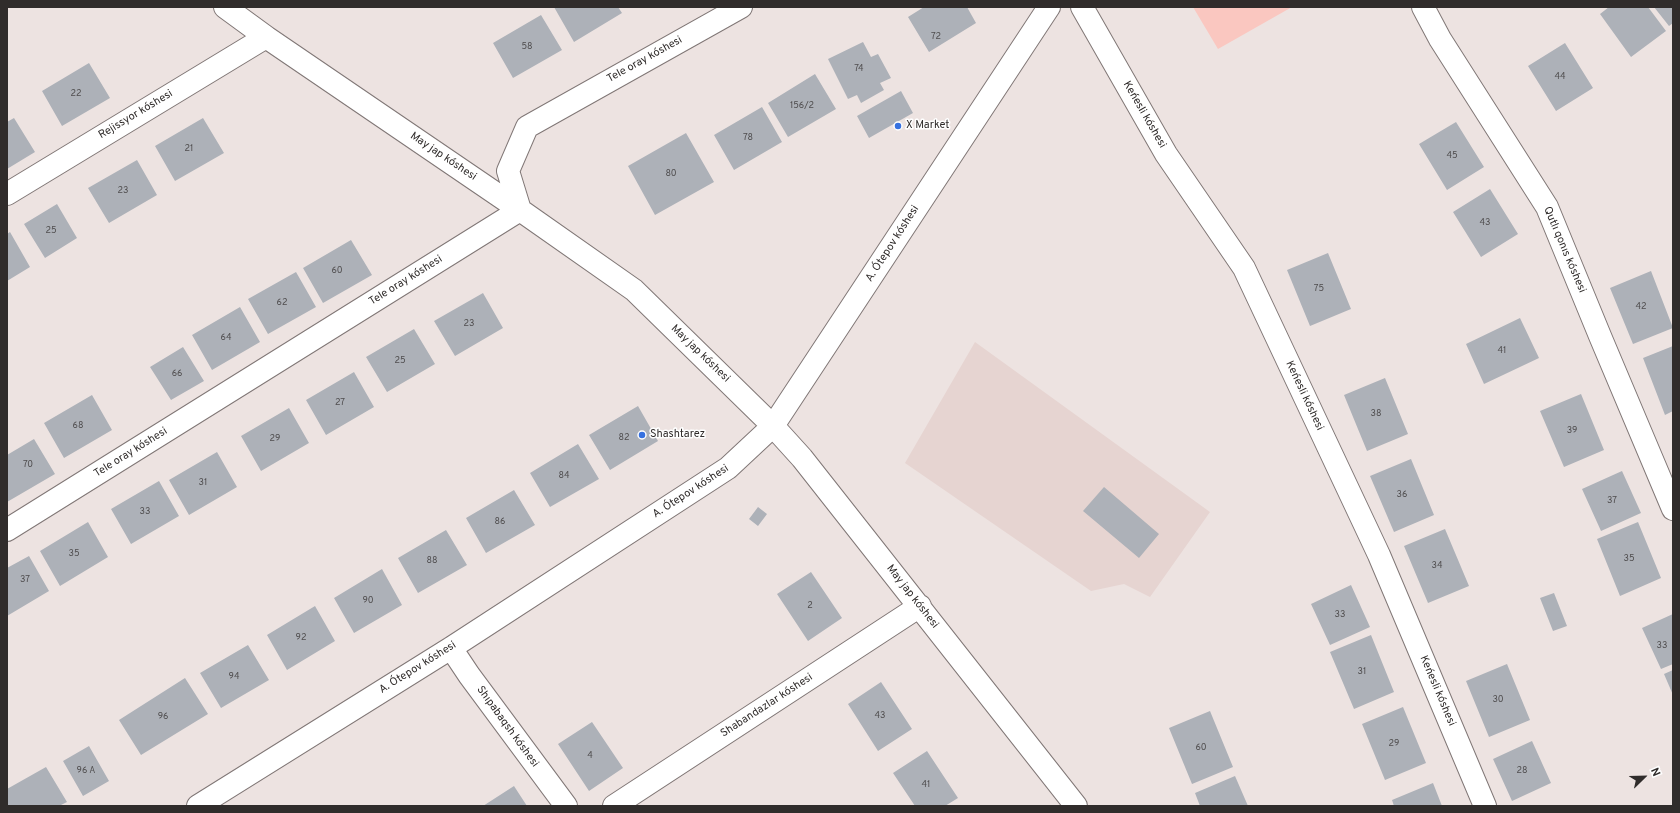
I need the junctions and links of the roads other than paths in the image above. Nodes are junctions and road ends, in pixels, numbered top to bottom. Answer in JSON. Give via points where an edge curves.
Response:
{"nodes":[{"id":1,"x":225,"y":7,"type":"edge"},
{"id":2,"x":741,"y":7,"type":"edge"},
{"id":3,"x":1049,"y":7,"type":"edge"},
{"id":4,"x":1082,"y":7,"type":"edge"},
{"id":5,"x":1423,"y":7,"type":"edge"},
{"id":6,"x":266,"y":37,"type":"junction"},
{"id":7,"x":7,"y":194,"type":"edge"},
{"id":8,"x":520,"y":210,"type":"junction"},
{"id":9,"x":774,"y":426,"type":"junction"},
{"id":10,"x":1673,"y":509,"type":"edge"},
{"id":11,"x":7,"y":530,"type":"edge"},
{"id":12,"x":920,"y":606,"type":"junction"},
{"id":13,"x":451,"y":648,"type":"junction"},
{"id":14,"x":198,"y":806,"type":"edge"},
{"id":15,"x":566,"y":806,"type":"edge"},
{"id":16,"x":614,"y":806,"type":"edge"},
{"id":17,"x":1076,"y":806,"type":"edge"},
{"id":18,"x":1485,"y":806,"type":"edge"}],
"edges":[{"from":1,"to":6,"type":"street","name":"May jap kóshesi"},
{"from":2,"to":8,"type":"street","name":"Tele oray kóshesi","via":[[526,127],[508,171]]},
{"from":3,"to":9,"type":"street","name":"A. Ótepov kóshesi"},
{"from":4,"to":18,"type":"street","name":"Keńesli kóshesi","via":[[1166,154],[1244,268],[1379,555]]},
{"from":5,"to":10,"type":"street","name":"Qutlı qonıs kóshesi","via":[[1440,39],[1547,207]]},
{"from":6,"to":7,"type":"street","name":"Rejissyor kóshesi"},
{"from":6,"to":8,"type":"street","name":"May jap kóshesi"},
{"from":8,"to":9,"type":"street","name":"May jap kóshesi","via":[[634,290]]},
{"from":8,"to":11,"type":"street","name":"Tele oray kóshesi"},
{"from":9,"to":12,"type":"street","name":"May jap kóshesi"},
{"from":9,"to":13,"type":"street","name":"A. Ótepov kóshesi","via":[[728,468]]},
{"from":12,"to":16,"type":"street","name":"Shabandazlar kóshesi"},
{"from":12,"to":17,"type":"street","name":"May jap kóshesi"},
{"from":13,"to":14,"type":"street","name":"A. Ótepov kóshesi"},
{"from":13,"to":15,"type":"street","name":"Shıpabaqsh kóshesi"}]}
